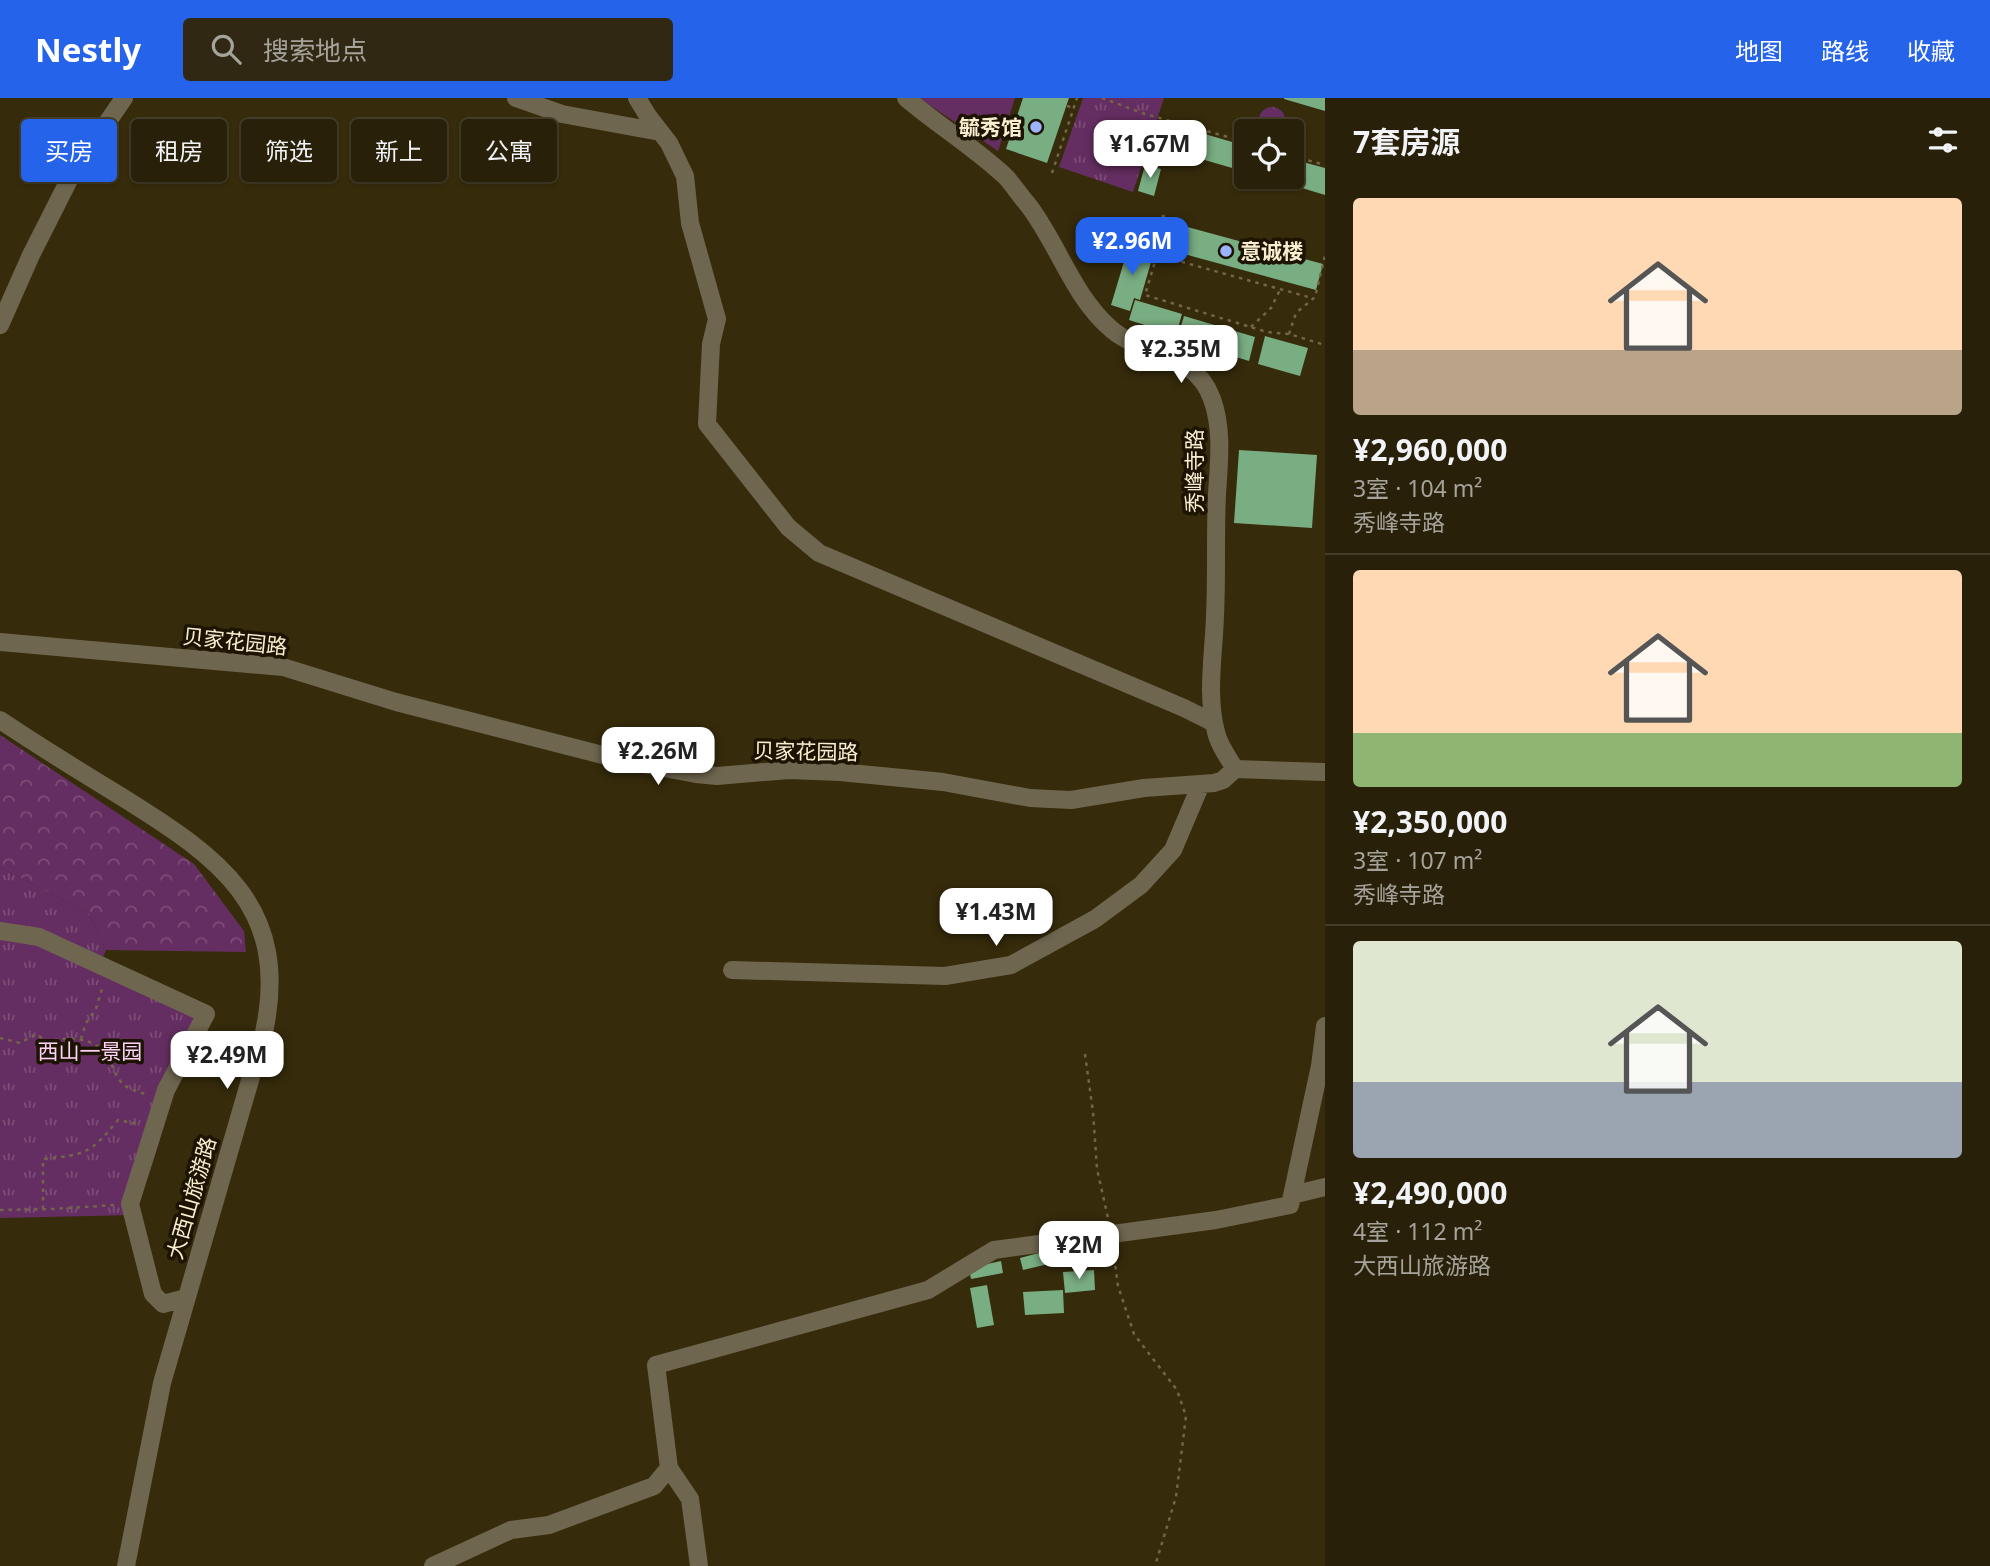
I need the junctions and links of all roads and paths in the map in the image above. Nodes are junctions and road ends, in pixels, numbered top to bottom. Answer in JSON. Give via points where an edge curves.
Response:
{"nodes":[{"id":1,"x":124,"y":98,"type":"edge"},
{"id":2,"x":516,"y":98,"type":"edge"},
{"id":3,"x":637,"y":98,"type":"edge"},
{"id":4,"x":906,"y":98,"type":"edge"},
{"id":5,"x":1077,"y":98,"type":"edge"},
{"id":6,"x":1102,"y":98,"type":"edge"},
{"id":7,"x":1067,"y":106,"type":"dead end"},
{"id":8,"x":1074,"y":108,"type":"junction"},
{"id":9,"x":660,"y":132,"type":"junction"},
{"id":10,"x":1234,"y":139,"type":"edge"},
{"id":11,"x":1304,"y":159,"type":"edge"},
{"id":12,"x":1325,"y":165,"type":"edge"},
{"id":13,"x":1052,"y":173,"type":"dead end"},
{"id":14,"x":1165,"y":216,"type":"dead end"},
{"id":15,"x":1157,"y":255,"type":"junction"},
{"id":16,"x":1325,"y":256,"type":"edge"},
{"id":17,"x":1280,"y":290,"type":"junction"},
{"id":18,"x":1312,"y":299,"type":"junction"},
{"id":19,"x":0,"y":325,"type":"edge"},
{"id":20,"x":1251,"y":327,"type":"junction"},
{"id":21,"x":1289,"y":334,"type":"junction"},
{"id":22,"x":1325,"y":345,"type":"edge"},
{"id":23,"x":0,"y":642,"type":"edge"},
{"id":24,"x":0,"y":720,"type":"edge"},
{"id":25,"x":1214,"y":723,"type":"junction"},
{"id":26,"x":1235,"y":769,"type":"junction"},
{"id":27,"x":1325,"y":772,"type":"edge"},
{"id":28,"x":1202,"y":784,"type":"junction"},
{"id":29,"x":0,"y":931,"type":"edge"},
{"id":30,"x":732,"y":970,"type":"dead end"},
{"id":31,"x":111,"y":971,"type":"junction"},
{"id":32,"x":1325,"y":1026,"type":"edge"},
{"id":33,"x":0,"y":1038,"type":"edge"},
{"id":34,"x":81,"y":1039,"type":"junction"},
{"id":35,"x":1085,"y":1054,"type":"dead end"},
{"id":36,"x":163,"y":1100,"type":"junction"},
{"id":37,"x":154,"y":1128,"type":"junction"},
{"id":38,"x":1325,"y":1187,"type":"edge"},
{"id":39,"x":1292,"y":1195,"type":"junction"},
{"id":40,"x":130,"y":1203,"type":"junction"},
{"id":41,"x":43,"y":1209,"type":"junction"},
{"id":42,"x":0,"y":1210,"type":"edge"},
{"id":43,"x":1112,"y":1234,"type":"junction"},
{"id":44,"x":186,"y":1298,"type":"junction"},
{"id":45,"x":669,"y":1468,"type":"junction"},
{"id":46,"x":126,"y":1566,"type":"edge"},
{"id":47,"x":433,"y":1566,"type":"edge"},
{"id":48,"x":699,"y":1566,"type":"edge"},
{"id":49,"x":1155,"y":1566,"type":"edge"}],
"edges":[{"from":1,"to":19,"type":"street","via":[[72,174]]},
{"from":2,"to":9,"type":"street","via":[[562,114]]},
{"from":3,"to":9,"type":"street"},
{"from":4,"to":25,"type":"street","name":"秀峰寺路","via":[[1007,179],[1041,223],[1084,299],[1112,330],[1190,366],[1205,384],[1218,419],[1219,447]]},
{"from":5,"to":8,"type":"path"},
{"from":6,"to":10,"type":"path"},
{"from":7,"to":8,"type":"path"},
{"from":8,"to":13,"type":"path"},
{"from":9,"to":25,"type":"street","via":[[685,176],[690,223],[717,319],[711,344],[707,424],[788,527],[819,553]]},
{"from":11,"to":12,"type":"path"},
{"from":14,"to":15,"type":"path","via":[[1157,217],[1149,247]]},
{"from":15,"to":17,"type":"path"},
{"from":15,"to":20,"type":"path","via":[[1145,295]]},
{"from":16,"to":18,"type":"path"},
{"from":17,"to":18,"type":"path"},
{"from":17,"to":20,"type":"path","via":[[1271,308]]},
{"from":18,"to":21,"type":"path","via":[[1296,313]]},
{"from":20,"to":21,"type":"path"},
{"from":21,"to":22,"type":"path"},
{"from":23,"to":28,"type":"street","name":"贝家花园路","via":[[283,667],[405,705],[622,760],[705,775],[828,771],[1071,800]]},
{"from":24,"to":44,"type":"street","name":"大西山旅游路","via":[[195,844],[232,879],[262,934],[270,974],[268,1011]]},
{"from":25,"to":26,"type":"street","name":"秀峰寺路","via":[[1221,747]]},
{"from":26,"to":27,"type":"street","name":"贝家花园路"},
{"from":26,"to":28,"type":"street","name":"贝家花园路","via":[[1223,780]]},
{"from":28,"to":30,"type":"street","via":[[1173,850],[1141,886],[1095,919],[1011,965],[945,976]]},
{"from":29,"to":31,"type":"street","via":[[39,937]]},
{"from":31,"to":34,"type":"path"},
{"from":31,"to":36,"type":"street","via":[[206,1014]]},
{"from":32,"to":39,"type":"street"},
{"from":33,"to":34,"type":"path","via":[[20,1043],[36,1034],[46,1041]]},
{"from":34,"to":36,"type":"path","via":[[106,1055],[126,1087]]},
{"from":35,"to":43,"type":"path","via":[[1097,1169]]},
{"from":36,"to":37,"type":"street"},
{"from":37,"to":40,"type":"street"},
{"from":37,"to":41,"type":"path","via":[[118,1120],[99,1143],[76,1156],[43,1158]]},
{"from":38,"to":39,"type":"street"},
{"from":39,"to":43,"type":"street","via":[[1290,1205]]},
{"from":40,"to":41,"type":"path"},
{"from":40,"to":44,"type":"street","via":[[153,1294],[163,1304]]},
{"from":41,"to":42,"type":"path"},
{"from":43,"to":45,"type":"street","via":[[994,1250],[928,1290],[656,1365]]},
{"from":43,"to":49,"type":"path","via":[[1118,1286],[1135,1335],[1177,1390],[1186,1416],[1176,1497]]},
{"from":44,"to":46,"type":"street","name":"大西山旅游路","via":[[162,1383]]},
{"from":45,"to":47,"type":"street","via":[[654,1486],[549,1525],[511,1530]]},
{"from":45,"to":48,"type":"street","via":[[690,1499]]}]}
